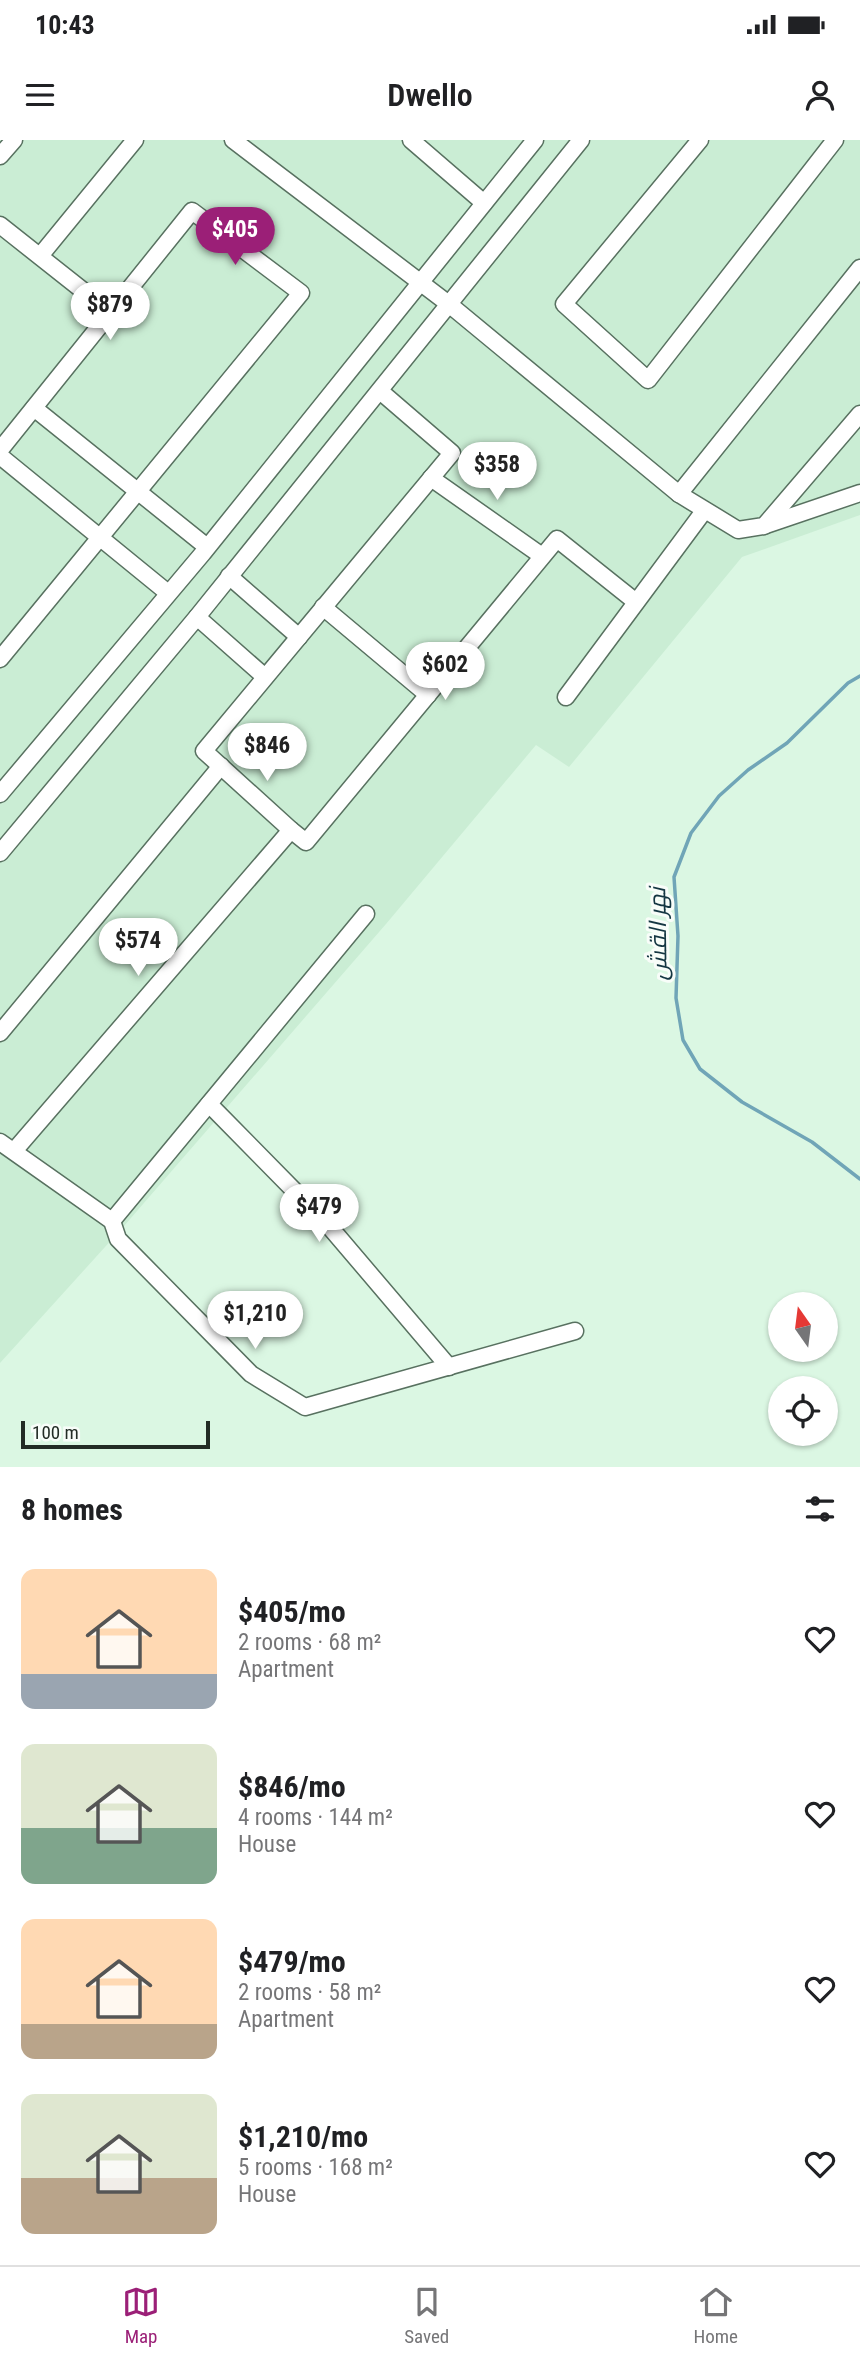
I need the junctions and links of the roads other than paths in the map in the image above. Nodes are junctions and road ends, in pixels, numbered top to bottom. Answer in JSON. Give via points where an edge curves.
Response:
{"nodes":[{"id":1,"x":14,"y":140,"type":"edge"},
{"id":2,"x":135,"y":140,"type":"edge"},
{"id":3,"x":233,"y":140,"type":"edge"},
{"id":4,"x":535,"y":140,"type":"edge"},
{"id":5,"x":581,"y":140,"type":"edge"},
{"id":6,"x":700,"y":140,"type":"edge"},
{"id":7,"x":835,"y":140,"type":"edge"},
{"id":8,"x":420,"y":143,"type":"edge"},
{"id":9,"x":0,"y":156,"type":"edge"},
{"id":10,"x":484,"y":203,"type":"junction"},
{"id":11,"x":0,"y":225,"type":"edge"},
{"id":12,"x":40,"y":256,"type":"junction"},
{"id":13,"x":860,"y":268,"type":"edge"},
{"id":14,"x":419,"y":283,"type":"junction"},
{"id":15,"x":450,"y":306,"type":"junction"},
{"id":16,"x":110,"y":313,"type":"junction"},
{"id":17,"x":380,"y":391,"type":"junction"},
{"id":18,"x":34,"y":408,"type":"junction"},
{"id":19,"x":860,"y":414,"type":"edge"},
{"id":20,"x":0,"y":450,"type":"edge"},
{"id":21,"x":0,"y":456,"type":"edge"},
{"id":22,"x":431,"y":478,"type":"junction"},
{"id":23,"x":137,"y":492,"type":"junction"},
{"id":24,"x":860,"y":493,"type":"edge"},
{"id":25,"x":679,"y":494,"type":"junction"},
{"id":26,"x":704,"y":511,"type":"junction"},
{"id":27,"x":764,"y":526,"type":"junction"},
{"id":28,"x":99,"y":538,"type":"junction"},
{"id":29,"x":207,"y":547,"type":"junction"},
{"id":30,"x":542,"y":556,"type":"junction"},
{"id":31,"x":229,"y":576,"type":"junction"},
{"id":32,"x":168,"y":593,"type":"junction"},
{"id":33,"x":636,"y":603,"type":"junction"},
{"id":34,"x":323,"y":607,"type":"junction"},
{"id":35,"x":197,"y":617,"type":"junction"},
{"id":36,"x":299,"y":637,"type":"junction"},
{"id":37,"x":0,"y":659,"type":"edge"},
{"id":38,"x":265,"y":677,"type":"junction"},
{"id":39,"x":428,"y":695,"type":"junction"},
{"id":40,"x":566,"y":697,"type":"dead end"},
{"id":41,"x":221,"y":766,"type":"junction"},
{"id":42,"x":0,"y":794,"type":"edge"},
{"id":43,"x":291,"y":830,"type":"junction"},
{"id":44,"x":0,"y":853,"type":"edge"},
{"id":45,"x":366,"y":914,"type":"dead end"},
{"id":46,"x":0,"y":1033,"type":"edge"},
{"id":47,"x":209,"y":1104,"type":"junction"},
{"id":48,"x":7,"y":1146,"type":"edge"},
{"id":49,"x":112,"y":1221,"type":"junction"},
{"id":50,"x":575,"y":1331,"type":"dead end"},
{"id":51,"x":449,"y":1367,"type":"junction"}],
"edges":[{"from":1,"to":9,"type":"street"},
{"from":2,"to":12,"type":"street"},
{"from":3,"to":14,"type":"street"},
{"from":4,"to":10,"type":"street"},
{"from":5,"to":15,"type":"street"},
{"from":6,"to":7,"type":"street","via":[[564,304],[648,380]]},
{"from":8,"to":10,"type":"street"},
{"from":10,"to":14,"type":"street"},
{"from":11,"to":12,"type":"street"},
{"from":12,"to":16,"type":"street"},
{"from":13,"to":25,"type":"street"},
{"from":14,"to":15,"type":"street"},
{"from":14,"to":29,"type":"street"},
{"from":15,"to":17,"type":"street"},
{"from":15,"to":25,"type":"street"},
{"from":16,"to":18,"type":"street"},
{"from":16,"to":23,"type":"street","via":[[192,211],[300,293]]},
{"from":17,"to":22,"type":"street","via":[[452,453]]},
{"from":17,"to":31,"type":"street"},
{"from":18,"to":20,"type":"street"},
{"from":18,"to":23,"type":"street"},
{"from":19,"to":27,"type":"street"},
{"from":21,"to":28,"type":"street"},
{"from":22,"to":30,"type":"street"},
{"from":22,"to":34,"type":"street"},
{"from":23,"to":28,"type":"street"},
{"from":23,"to":29,"type":"street"},
{"from":24,"to":27,"type":"street"},
{"from":25,"to":26,"type":"street"},
{"from":26,"to":27,"type":"street","via":[[738,530]]},
{"from":26,"to":33,"type":"street"},
{"from":28,"to":32,"type":"street"},
{"from":28,"to":37,"type":"street"},
{"from":29,"to":32,"type":"street"},
{"from":30,"to":33,"type":"street","via":[[557,539]]},
{"from":30,"to":39,"type":"street"},
{"from":31,"to":35,"type":"street"},
{"from":31,"to":36,"type":"street"},
{"from":32,"to":42,"type":"street"},
{"from":33,"to":40,"type":"street"},
{"from":34,"to":36,"type":"street"},
{"from":34,"to":39,"type":"street"},
{"from":35,"to":38,"type":"street"},
{"from":35,"to":44,"type":"street"},
{"from":36,"to":38,"type":"street"},
{"from":38,"to":41,"type":"street","via":[[204,751]]},
{"from":39,"to":43,"type":"street","via":[[306,842]]},
{"from":41,"to":43,"type":"street"},
{"from":41,"to":46,"type":"street"},
{"from":43,"to":48,"type":"street"},
{"from":45,"to":47,"type":"street"},
{"from":47,"to":49,"type":"street"},
{"from":47,"to":51,"type":"street","via":[[329,1226]]},
{"from":48,"to":49,"type":"street"},
{"from":49,"to":51,"type":"street","via":[[118,1239],[251,1374],[305,1407]]},
{"from":50,"to":51,"type":"street"}]}
